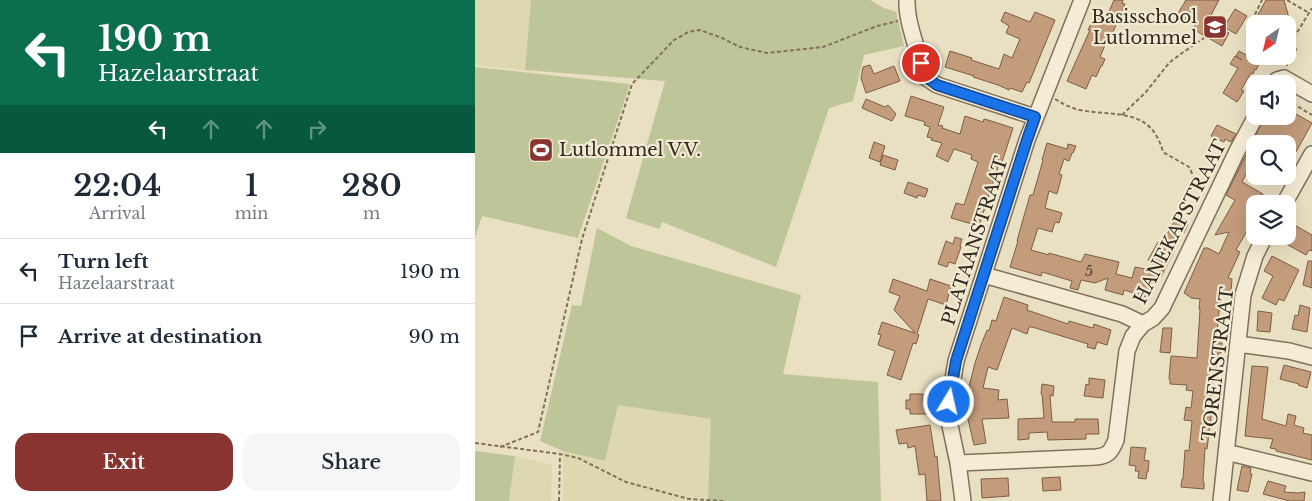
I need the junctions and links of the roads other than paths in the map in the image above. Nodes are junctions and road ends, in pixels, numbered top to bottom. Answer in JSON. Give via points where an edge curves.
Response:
{"nodes":[{"id":1,"x":907,"y":0,"type":"edge"},
{"id":2,"x":1082,"y":0,"type":"edge"},
{"id":3,"x":1296,"y":85,"type":"edge"},
{"id":4,"x":1312,"y":94,"type":"edge"},
{"id":5,"x":1035,"y":117,"type":"junction"},
{"id":6,"x":1252,"y":125,"type":"edge"},
{"id":7,"x":1312,"y":154,"type":"edge"},
{"id":8,"x":1289,"y":195,"type":"edge"},
{"id":9,"x":1260,"y":245,"type":"edge"},
{"id":10,"x":984,"y":275,"type":"junction"},
{"id":11,"x":1143,"y":324,"type":"junction"},
{"id":12,"x":1237,"y":344,"type":"junction"},
{"id":13,"x":1312,"y":357,"type":"edge"},
{"id":14,"x":1226,"y":452,"type":"junction"},
{"id":15,"x":958,"y":462,"type":"junction"},
{"id":16,"x":1312,"y":473,"type":"edge"},
{"id":17,"x":963,"y":501,"type":"edge"},
{"id":18,"x":1221,"y":501,"type":"edge"}],
"edges":[{"from":1,"to":5,"type":"street","via":[[922,70],[930,81]]},
{"from":2,"to":5,"type":"street","name":"PLATAANSTRAAT"},
{"from":3,"to":4,"type":"street"},
{"from":5,"to":10,"type":"street","name":"PLATAANSTRAAT"},
{"from":6,"to":11,"type":"street","name":"HANEKAPSTRAAT","via":[[1162,308]]},
{"from":7,"to":8,"type":"street"},
{"from":9,"to":12,"type":"street","name":"TORENSTRAAT","via":[[1243,294]]},
{"from":10,"to":11,"type":"street","via":[[1122,314]]},
{"from":10,"to":15,"type":"street","name":"PLATAANSTRAAT","via":[[951,384],[949,421]]},
{"from":11,"to":15,"type":"street","name":"HANEKAPSTRAAT","via":[[1127,350],[1116,440],[1104,456]]},
{"from":12,"to":13,"type":"street"},
{"from":12,"to":14,"type":"street","name":"TORENSTRAAT"},
{"from":14,"to":16,"type":"street"},
{"from":14,"to":18,"type":"street","name":"TORENSTRAAT"},
{"from":15,"to":17,"type":"street","name":"PLATAANSTRAAT"}]}
